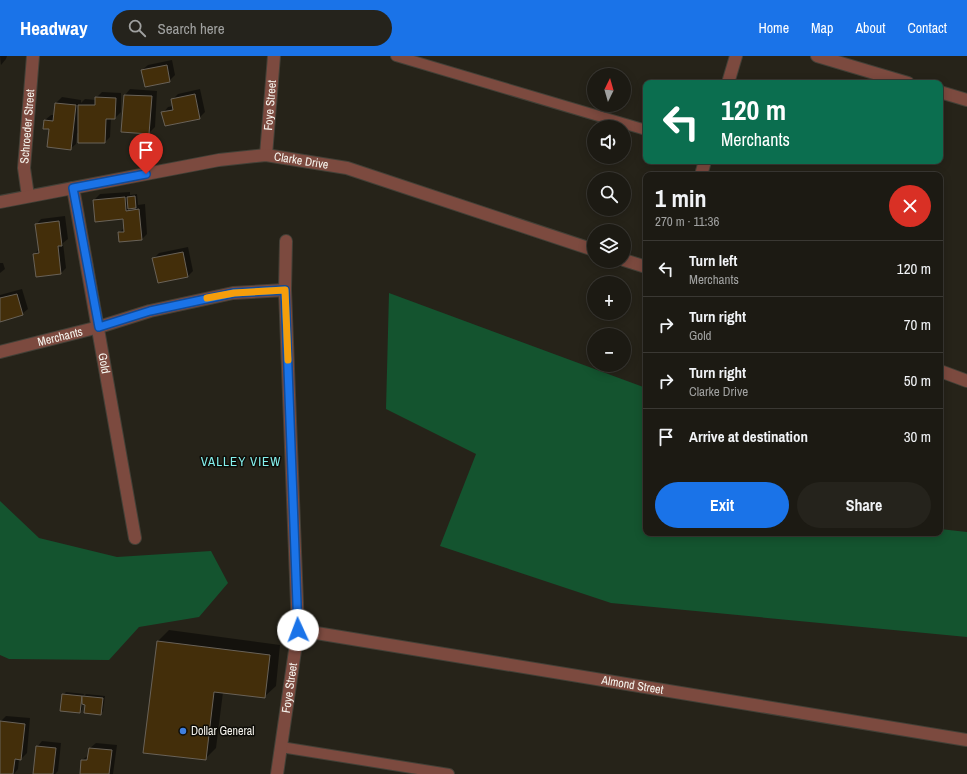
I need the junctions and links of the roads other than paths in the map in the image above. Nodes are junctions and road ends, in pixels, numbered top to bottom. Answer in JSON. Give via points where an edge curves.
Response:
{"nodes":[{"id":1,"x":33,"y":56,"type":"edge"},
{"id":2,"x":274,"y":56,"type":"edge"},
{"id":3,"x":396,"y":56,"type":"edge"},
{"id":4,"x":736,"y":56,"type":"edge"},
{"id":5,"x":817,"y":56,"type":"edge"},
{"id":6,"x":729,"y":80,"type":"edge"},
{"id":7,"x":898,"y":80,"type":"edge"},
{"id":8,"x":943,"y":93,"type":"edge"},
{"id":9,"x":967,"y":100,"type":"edge"},
{"id":10,"x":643,"y":129,"type":"edge"},
{"id":11,"x":266,"y":155,"type":"junction"},
{"id":12,"x":73,"y":188,"type":"junction"},
{"id":13,"x":28,"y":196,"type":"junction"},
{"id":14,"x":0,"y":202,"type":"edge"},
{"id":15,"x":286,"y":241,"type":"dead end"},
{"id":16,"x":587,"y":248,"type":"edge"},
{"id":17,"x":631,"y":262,"type":"edge"},
{"id":18,"x":643,"y":266,"type":"edge"},
{"id":19,"x":285,"y":290,"type":"junction"},
{"id":20,"x":99,"y":327,"type":"junction"},
{"id":21,"x":0,"y":352,"type":"edge"},
{"id":22,"x":943,"y":372,"type":"edge"},
{"id":23,"x":967,"y":381,"type":"edge"},
{"id":24,"x":135,"y":538,"type":"dead end"},
{"id":25,"x":298,"y":630,"type":"junction"},
{"id":26,"x":967,"y":740,"type":"edge"},
{"id":27,"x":281,"y":747,"type":"junction"},
{"id":28,"x":277,"y":774,"type":"edge"},
{"id":29,"x":449,"y":774,"type":"edge"}],
"edges":[{"from":1,"to":13,"type":"street","name":"Schroeder Street","via":[[24,168]]},
{"from":2,"to":11,"type":"street","name":"Foye Street"},
{"from":3,"to":10,"type":"lane"},
{"from":4,"to":6,"type":"street"},
{"from":5,"to":7,"type":"street"},
{"from":8,"to":9,"type":"street"},
{"from":11,"to":12,"type":"street","name":"Clarke Drive","via":[[220,160]]},
{"from":11,"to":16,"type":"street","name":"Clarke Drive","via":[[347,168]]},
{"from":12,"to":13,"type":"street","name":"Clarke Drive"},
{"from":12,"to":20,"type":"street","name":"Gold"},
{"from":13,"to":14,"type":"street","name":"Clarke Drive"},
{"from":15,"to":19,"type":"street","name":"Foye Street"},
{"from":17,"to":18,"type":"street"},
{"from":19,"to":20,"type":"street","name":"Merchants","via":[[234,293],[150,311]]},
{"from":19,"to":25,"type":"street","name":"Foye Street"},
{"from":20,"to":21,"type":"street","name":"Merchants"},
{"from":20,"to":24,"type":"street","name":"Gold"},
{"from":22,"to":23,"type":"street"},
{"from":25,"to":26,"type":"street","name":"Almond Street"},
{"from":25,"to":27,"type":"street","name":"Foye Street"},
{"from":27,"to":28,"type":"street","name":"Foye Street"},
{"from":27,"to":29,"type":"lane"}]}
